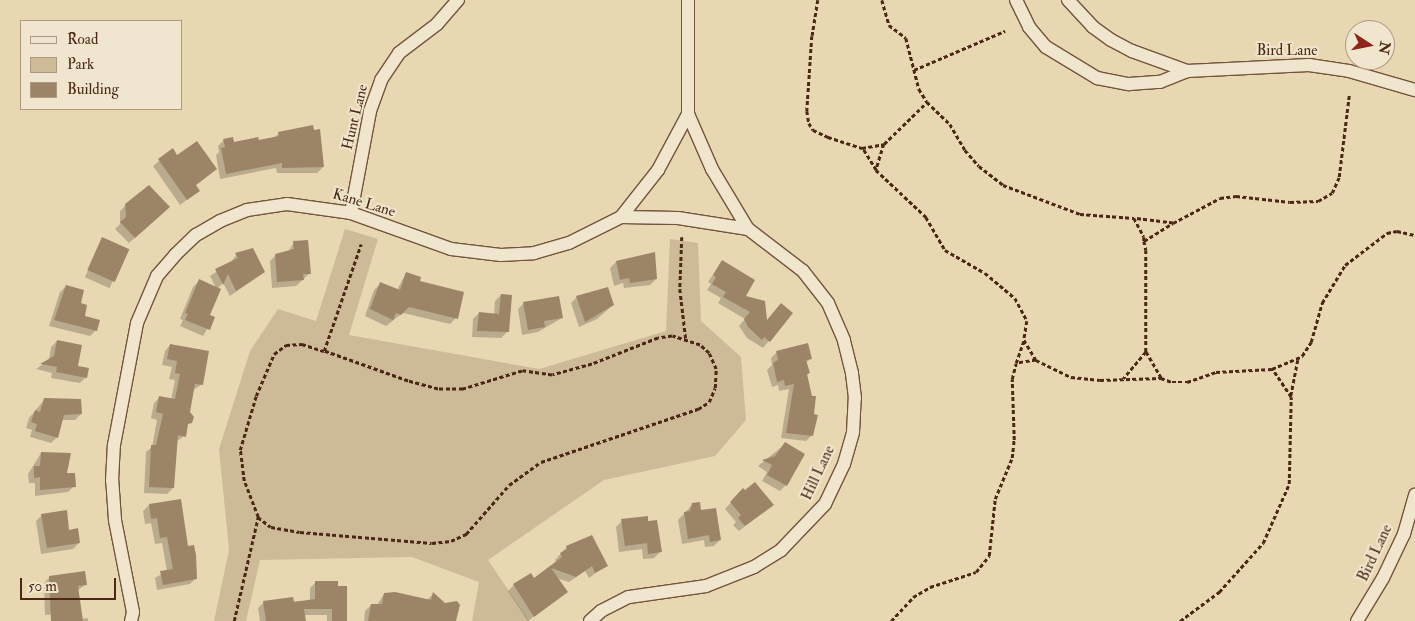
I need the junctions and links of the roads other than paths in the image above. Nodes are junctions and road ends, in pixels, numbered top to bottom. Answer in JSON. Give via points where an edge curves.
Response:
{"nodes":[{"id":1,"x":458,"y":0,"type":"edge"},
{"id":2,"x":688,"y":0,"type":"edge"},
{"id":3,"x":1016,"y":0,"type":"edge"},
{"id":4,"x":1068,"y":0,"type":"edge"},
{"id":5,"x":1187,"y":71,"type":"junction"},
{"id":6,"x":1415,"y":90,"type":"edge"},
{"id":7,"x":688,"y":114,"type":"junction"},
{"id":8,"x":351,"y":213,"type":"junction"},
{"id":9,"x":621,"y":217,"type":"junction"},
{"id":10,"x":748,"y":229,"type":"junction"},
{"id":11,"x":1415,"y":495,"type":"edge"},
{"id":12,"x":135,"y":618,"type":"edge"},
{"id":13,"x":590,"y":621,"type":"edge"},
{"id":14,"x":1357,"y":621,"type":"edge"}],
"edges":[{"from":1,"to":8,"type":"street","name":"Hunt Lane","via":[[437,24],[399,54],[381,80],[370,111]]},
{"from":2,"to":7,"type":"street","name":"Kane Lane"},
{"from":3,"to":5,"type":"street","name":"Bird Lane","via":[[1029,27],[1046,47],[1098,78],[1129,84],[1160,82]]},
{"from":4,"to":5,"type":"street","name":"Bird Lane","via":[[1093,27],[1111,40]]},
{"from":5,"to":6,"type":"street","name":"Bird Lane","via":[[1309,64],[1349,71]]},
{"from":7,"to":9,"type":"street","name":"Kane Lane","via":[[658,170]]},
{"from":7,"to":10,"type":"street","via":[[712,169]]},
{"from":8,"to":9,"type":"street","name":"Kane Lane","via":[[450,249],[501,256],[534,253],[569,243]]},
{"from":8,"to":12,"type":"street","name":"Kane Lane","via":[[287,204],[247,210],[196,235],[157,276],[137,323],[113,463],[114,520]]},
{"from":9,"to":10,"type":"street","via":[[678,218]]},
{"from":10,"to":13,"type":"street","name":"Hill Lane","via":[[803,271],[828,303],[844,340],[855,398],[853,432],[844,464],[825,504],[804,529],[781,550],[754,567],[706,586],[629,597],[601,611]]},
{"from":11,"to":14,"type":"street","name":"Bird Lane","via":[[1404,534],[1384,578]]}]}
